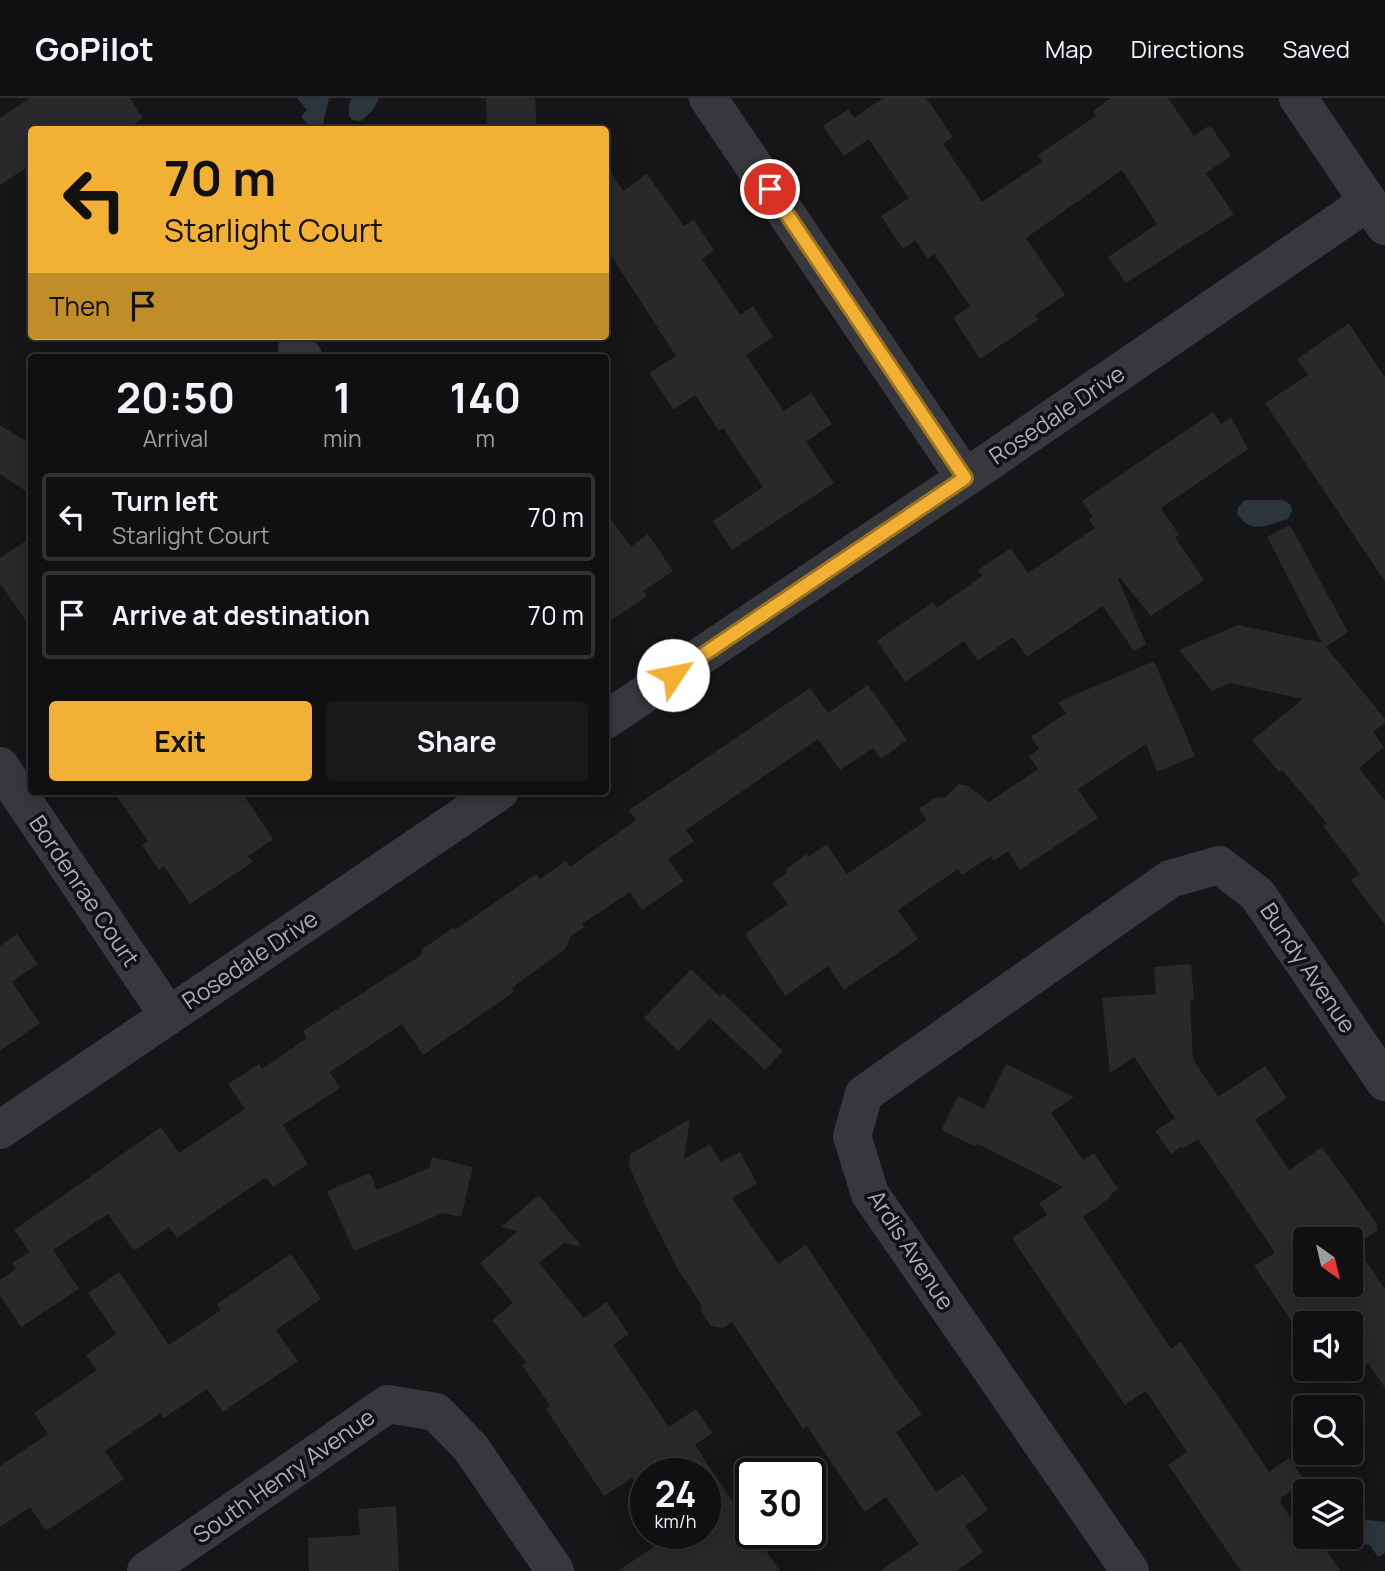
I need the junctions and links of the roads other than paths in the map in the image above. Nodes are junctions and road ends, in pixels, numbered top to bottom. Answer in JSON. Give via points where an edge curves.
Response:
{"nodes":[{"id":1,"x":708,"y":98,"type":"edge"},
{"id":2,"x":1298,"y":98,"type":"edge"},
{"id":3,"x":1377,"y":214,"type":"edge"},
{"id":4,"x":965,"y":478,"type":"junction"},
{"id":5,"x":609,"y":718,"type":"edge"},
{"id":6,"x":0,"y":766,"type":"edge"},
{"id":7,"x":494,"y":795,"type":"edge"},
{"id":8,"x":1219,"y":865,"type":"joint"},
{"id":9,"x":168,"y":1015,"type":"junction"},
{"id":10,"x":1385,"y":1082,"type":"edge"},
{"id":11,"x":0,"y":1130,"type":"edge"},
{"id":12,"x":146,"y":1571,"type":"edge"},
{"id":13,"x":555,"y":1571,"type":"edge"},
{"id":14,"x":1130,"y":1571,"type":"edge"}],
"edges":[{"from":1,"to":4,"type":"street"},
{"from":2,"to":3,"type":"street"},
{"from":3,"to":4,"type":"street","name":"Rosedale Drive"},
{"from":4,"to":5,"type":"street","name":"Rosedale Drive"},
{"from":6,"to":9,"type":"street","name":"Bordenrae Court"},
{"from":7,"to":9,"type":"street","name":"Rosedale Drive"},
{"from":8,"to":10,"type":"street","name":"Bundy Avenue","via":[[1257,894]]},
{"from":8,"to":14,"type":"street","name":"Ardis Avenue","via":[[1170,879],[864,1094],[852,1136],[870,1194]]},
{"from":9,"to":11,"type":"street","name":"Rosedale Drive"},
{"from":12,"to":13,"type":"street","name":"South Henry Avenue","via":[[388,1404],[436,1412],[471,1448]]}]}
